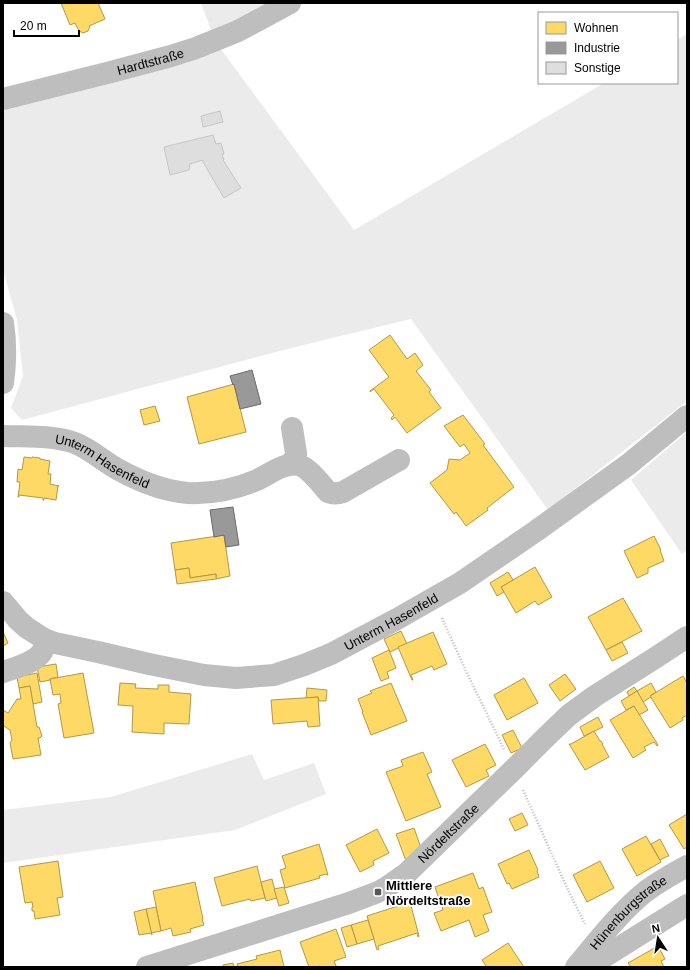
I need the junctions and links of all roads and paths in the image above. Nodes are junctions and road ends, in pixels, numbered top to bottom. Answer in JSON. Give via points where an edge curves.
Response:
{"nodes":[{"id":1,"x":290,"y":3,"type":"edge"},
{"id":2,"x":3,"y":99,"type":"edge"},
{"id":3,"x":3,"y":323,"type":"edge"},
{"id":4,"x":3,"y":383,"type":"edge"},
{"id":5,"x":687,"y":416,"type":"edge"},
{"id":6,"x":292,"y":428,"type":"dead end"},
{"id":7,"x":3,"y":436,"type":"edge"},
{"id":8,"x":399,"y":460,"type":"dead end"},
{"id":9,"x":290,"y":464,"type":"junction"},
{"id":10,"x":433,"y":600,"type":"junction"},
{"id":11,"x":3,"y":602,"type":"edge"},
{"id":12,"x":687,"y":637,"type":"edge"},
{"id":13,"x":46,"y":640,"type":"junction"},
{"id":14,"x":3,"y":672,"type":"edge"},
{"id":15,"x":514,"y":769,"type":"junction"},
{"id":16,"x":687,"y":866,"type":"edge"},
{"id":17,"x":687,"y":905,"type":"edge"},
{"id":18,"x":597,"y":943,"type":"junction"},
{"id":19,"x":146,"y":967,"type":"edge"},
{"id":20,"x":576,"y":967,"type":"edge"},
{"id":21,"x":588,"y":967,"type":"edge"}],
"edges":[{"from":1,"to":2,"type":"street","name":"Hardtstraße","via":[[238,31],[189,50]]},
{"from":3,"to":4,"type":"street","via":[[6,342]]},
{"from":5,"to":10,"type":"street","name":"Unterm Hasenfeld","via":[[629,464],[479,571]]},
{"from":6,"to":9,"type":"street","via":[[296,457]]},
{"from":7,"to":9,"type":"street","name":"Unterm Hasenfeld","via":[[75,443],[142,481],[160,488],[189,493],[221,491],[256,480]]},
{"from":8,"to":9,"type":"street","via":[[337,494],[328,492],[305,468]]},
{"from":10,"to":13,"type":"street","name":"Unterm Hasenfeld","via":[[318,660],[262,677],[204,675]]},
{"from":10,"to":15,"type":"path"},
{"from":11,"to":13,"type":"street","name":"Unterm Hasenfeld","via":[[27,628]]},
{"from":12,"to":15,"type":"street","name":"Nördeltstraße","via":[[581,705]]},
{"from":13,"to":14,"type":"street","via":[[42,652],[36,658]]},
{"from":15,"to":18,"type":"path","via":[[571,897]]},
{"from":15,"to":19,"type":"street","name":"Nördeltstraße","via":[[412,868],[383,890]]},
{"from":16,"to":18,"type":"street","name":"Hünenburgstraße","via":[[646,891]]},
{"from":17,"to":21,"type":"street","name":"Hünenburgstraße"},
{"from":18,"to":20,"type":"street","name":"Hünenburgstraße"}]}
